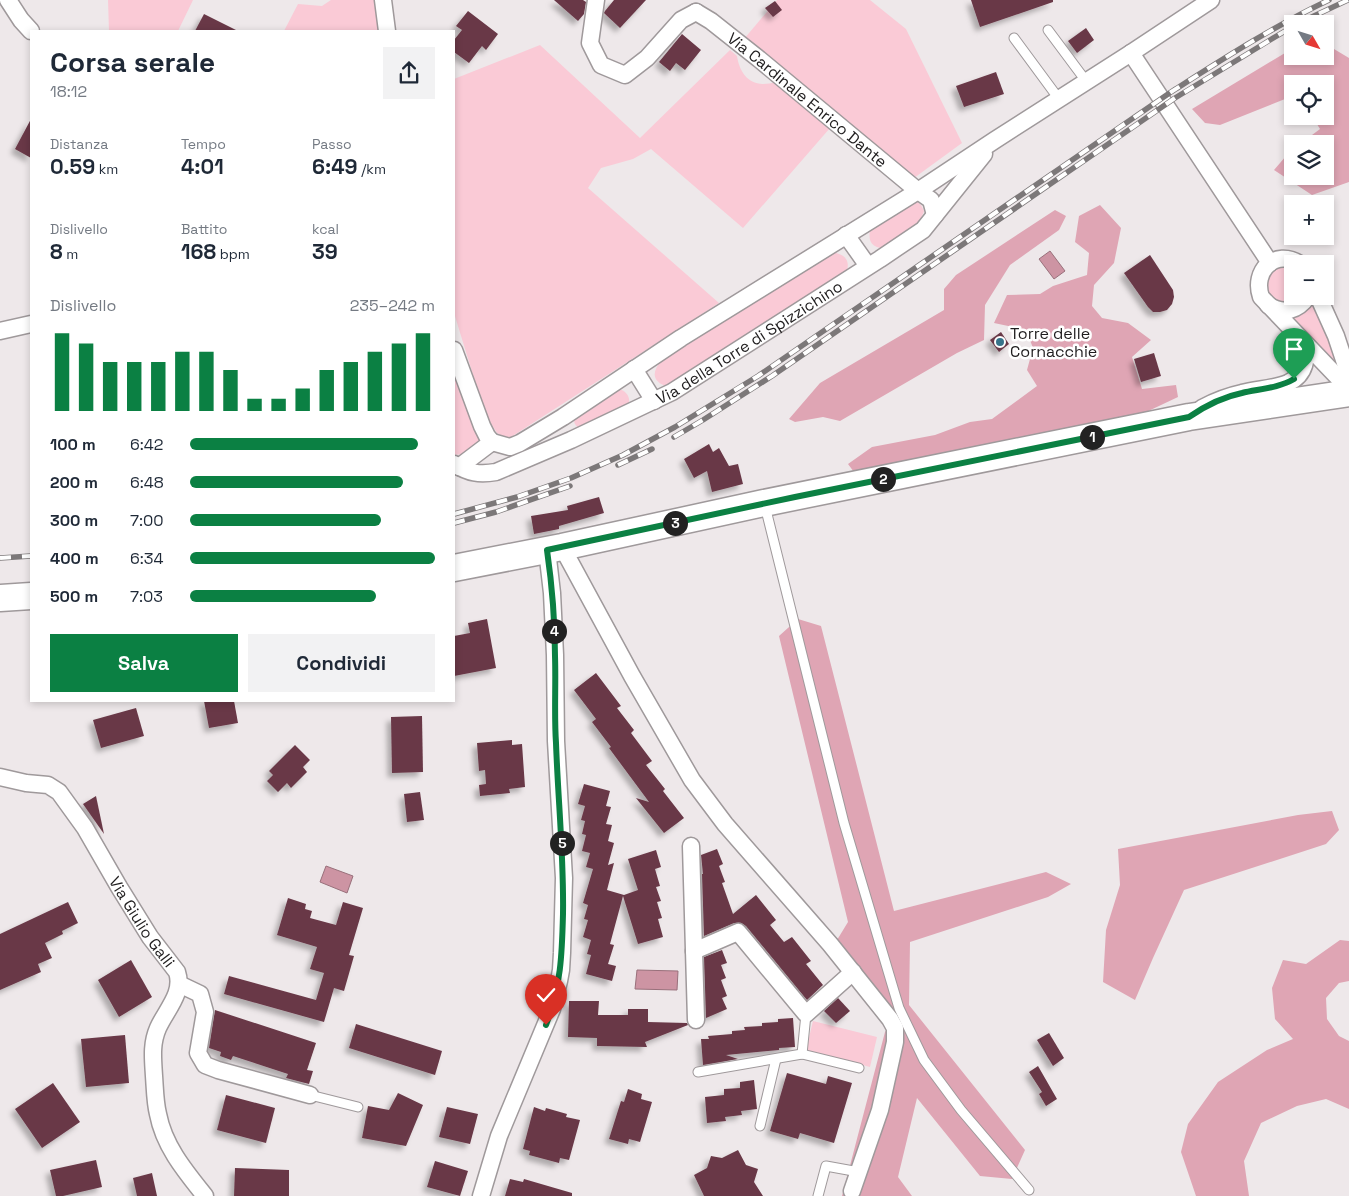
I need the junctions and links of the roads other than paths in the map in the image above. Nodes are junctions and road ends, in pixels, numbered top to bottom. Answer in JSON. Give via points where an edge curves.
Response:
{"nodes":[{"id":1,"x":8,"y":0,"type":"edge"},
{"id":2,"x":383,"y":0,"type":"edge"},
{"id":3,"x":596,"y":0,"type":"edge"},
{"id":4,"x":1211,"y":0,"type":"edge"},
{"id":5,"x":695,"y":6,"type":"edge"},
{"id":6,"x":31,"y":30,"type":"edge"},
{"id":7,"x":387,"y":30,"type":"edge"},
{"id":8,"x":1048,"y":30,"type":"dead end"},
{"id":9,"x":1014,"y":38,"type":"dead end"},
{"id":10,"x":1131,"y":53,"type":"junction"},
{"id":11,"x":1086,"y":81,"type":"junction"},
{"id":12,"x":1059,"y":99,"type":"junction"},
{"id":13,"x":995,"y":140,"type":"junction"},
{"id":14,"x":918,"y":191,"type":"junction"},
{"id":15,"x":935,"y":215,"type":"junction"},
{"id":16,"x":846,"y":235,"type":"junction"},
{"id":17,"x":1284,"y":258,"type":"edge"},
{"id":18,"x":1270,"y":263,"type":"junction"},
{"id":19,"x":868,"y":266,"type":"junction"},
{"id":20,"x":1266,"y":304,"type":"junction"},
{"id":21,"x":1300,"y":305,"type":"edge"},
{"id":22,"x":1322,"y":305,"type":"edge"},
{"id":23,"x":30,"y":324,"type":"edge"},
{"id":24,"x":0,"y":331,"type":"edge"},
{"id":25,"x":1297,"y":335,"type":"junction"},
{"id":26,"x":1336,"y":336,"type":"junction"},
{"id":27,"x":1349,"y":347,"type":"edge"},
{"id":28,"x":455,"y":353,"type":"edge"},
{"id":29,"x":634,"y":370,"type":"junction"},
{"id":30,"x":1349,"y":375,"type":"edge"},
{"id":31,"x":1349,"y":391,"type":"edge"},
{"id":32,"x":654,"y":401,"type":"junction"},
{"id":33,"x":563,"y":417,"type":"junction"},
{"id":34,"x":1189,"y":417,"type":"junction"},
{"id":35,"x":571,"y":440,"type":"junction"},
{"id":36,"x":492,"y":442,"type":"junction"},
{"id":37,"x":457,"y":466,"type":"edge"},
{"id":38,"x":764,"y":503,"type":"junction"},
{"id":39,"x":555,"y":548,"type":"junction"},
{"id":40,"x":455,"y":568,"type":"edge"},
{"id":41,"x":30,"y":596,"type":"edge"},
{"id":42,"x":0,"y":598,"type":"edge"},
{"id":43,"x":0,"y":777,"type":"edge"},
{"id":44,"x":691,"y":846,"type":"dead end"},
{"id":45,"x":694,"y":951,"type":"junction"},
{"id":46,"x":853,"y":972,"type":"junction"},
{"id":47,"x":179,"y":984,"type":"junction"},
{"id":48,"x":806,"y":1014,"type":"junction"},
{"id":49,"x":696,"y":1020,"type":"dead end"},
{"id":50,"x":802,"y":1054,"type":"junction"},
{"id":51,"x":776,"y":1059,"type":"junction"},
{"id":52,"x":859,"y":1068,"type":"dead end"},
{"id":53,"x":698,"y":1072,"type":"dead end"},
{"id":54,"x":310,"y":1096,"type":"joint"},
{"id":55,"x":358,"y":1107,"type":"dead end"},
{"id":56,"x":760,"y":1126,"type":"dead end"},
{"id":57,"x":859,"y":1172,"type":"junction"},
{"id":58,"x":1029,"y":1190,"type":"dead end"},
{"id":59,"x":852,"y":1191,"type":"dead end"},
{"id":60,"x":205,"y":1196,"type":"edge"},
{"id":61,"x":481,"y":1196,"type":"edge"},
{"id":62,"x":818,"y":1196,"type":"edge"}],
"edges":[{"from":1,"to":6,"type":"street","via":[[20,20]]},
{"from":2,"to":7,"type":"street"},
{"from":3,"to":5,"type":"street","via":[[590,43],[600,65],[625,75],[647,58]]},
{"from":4,"to":10,"type":"street","name":"Via della Torre di Spizzichino"},
{"from":5,"to":14,"type":"street","name":"Via Cardinale Enrico Dante"},
{"from":8,"to":11,"type":"lane"},
{"from":9,"to":12,"type":"lane"},
{"from":10,"to":11,"type":"street","name":"Via della Torre di Spizzichino"},
{"from":10,"to":18,"type":"street"},
{"from":11,"to":12,"type":"street","name":"Via della Torre di Spizzichino"},
{"from":12,"to":13,"type":"street","name":"Via della Torre di Spizzichino"},
{"from":13,"to":14,"type":"street","name":"Via della Torre di Spizzichino"},
{"from":13,"to":15,"type":"street","name":"Via della Torre di Spizzichino"},
{"from":14,"to":15,"type":"street","name":"Via Cardinale Enrico Dante","via":[[931,200]]},
{"from":14,"to":16,"type":"street","name":"Via della Torre di Spizzichino"},
{"from":15,"to":19,"type":"street","name":"Via della Torre di Spizzichino","via":[[924,230]]},
{"from":16,"to":19,"type":"street"},
{"from":16,"to":29,"type":"street","name":"Via della Torre di Spizzichino"},
{"from":17,"to":18,"type":"street"},
{"from":18,"to":20,"type":"street","via":[[1258,282]]},
{"from":19,"to":32,"type":"street","name":"Via della Torre di Spizzichino"},
{"from":20,"to":21,"type":"street","via":[[1281,311]]},
{"from":20,"to":25,"type":"street"},
{"from":22,"to":26,"type":"street"},
{"from":23,"to":24,"type":"street"},
{"from":25,"to":31,"type":"street"},
{"from":25,"to":34,"type":"street","via":[[1306,358],[1303,369],[1294,379],[1223,398]]},
{"from":26,"to":27,"type":"street"},
{"from":26,"to":30,"type":"street"},
{"from":28,"to":36,"type":"street","via":[[482,426]]},
{"from":29,"to":32,"type":"street"},
{"from":29,"to":33,"type":"street","name":"Via della Torre di Spizzichino"},
{"from":31,"to":34,"type":"main road"},
{"from":32,"to":35,"type":"street","name":"Via della Torre di Spizzichino"},
{"from":33,"to":35,"type":"street"},
{"from":33,"to":36,"type":"street","name":"Via della Torre di Spizzichino","via":[[510,447]]},
{"from":34,"to":38,"type":"main road"},
{"from":35,"to":37,"type":"street","name":"Via della Torre di Spizzichino","via":[[496,472],[474,473]]},
{"from":36,"to":37,"type":"street"},
{"from":38,"to":39,"type":"main road"},
{"from":38,"to":58,"type":"lane","via":[[844,823],[899,1008],[924,1060],[961,1110]]},
{"from":39,"to":40,"type":"main road"},
{"from":39,"to":46,"type":"street","via":[[692,780],[725,824]]},
{"from":39,"to":61,"type":"street","via":[[552,593],[556,741],[564,878],[561,970],[552,1009],[499,1136]]},
{"from":41,"to":42,"type":"main road"},
{"from":43,"to":47,"type":"street","name":"Via Giulio Galli","via":[[48,785],[59,792],[150,937],[177,972]]},
{"from":44,"to":45,"type":"street"},
{"from":45,"to":48,"type":"street","via":[[738,932]]},
{"from":45,"to":49,"type":"street"},
{"from":46,"to":48,"type":"street"},
{"from":46,"to":57,"type":"street","via":[[895,1028],[895,1042],[880,1110]]},
{"from":47,"to":54,"type":"street","via":[[200,994],[205,1012],[198,1053],[205,1065]]},
{"from":47,"to":60,"type":"street","name":"Via Giulio Galli","via":[[176,997],[153,1042],[156,1106],[172,1152]]},
{"from":48,"to":50,"type":"lane"},
{"from":50,"to":51,"type":"lane"},
{"from":50,"to":52,"type":"lane"},
{"from":51,"to":53,"type":"lane"},
{"from":51,"to":56,"type":"lane"},
{"from":54,"to":55,"type":"lane"},
{"from":57,"to":59,"type":"street"},
{"from":57,"to":62,"type":"lane","via":[[826,1166]]}]}
